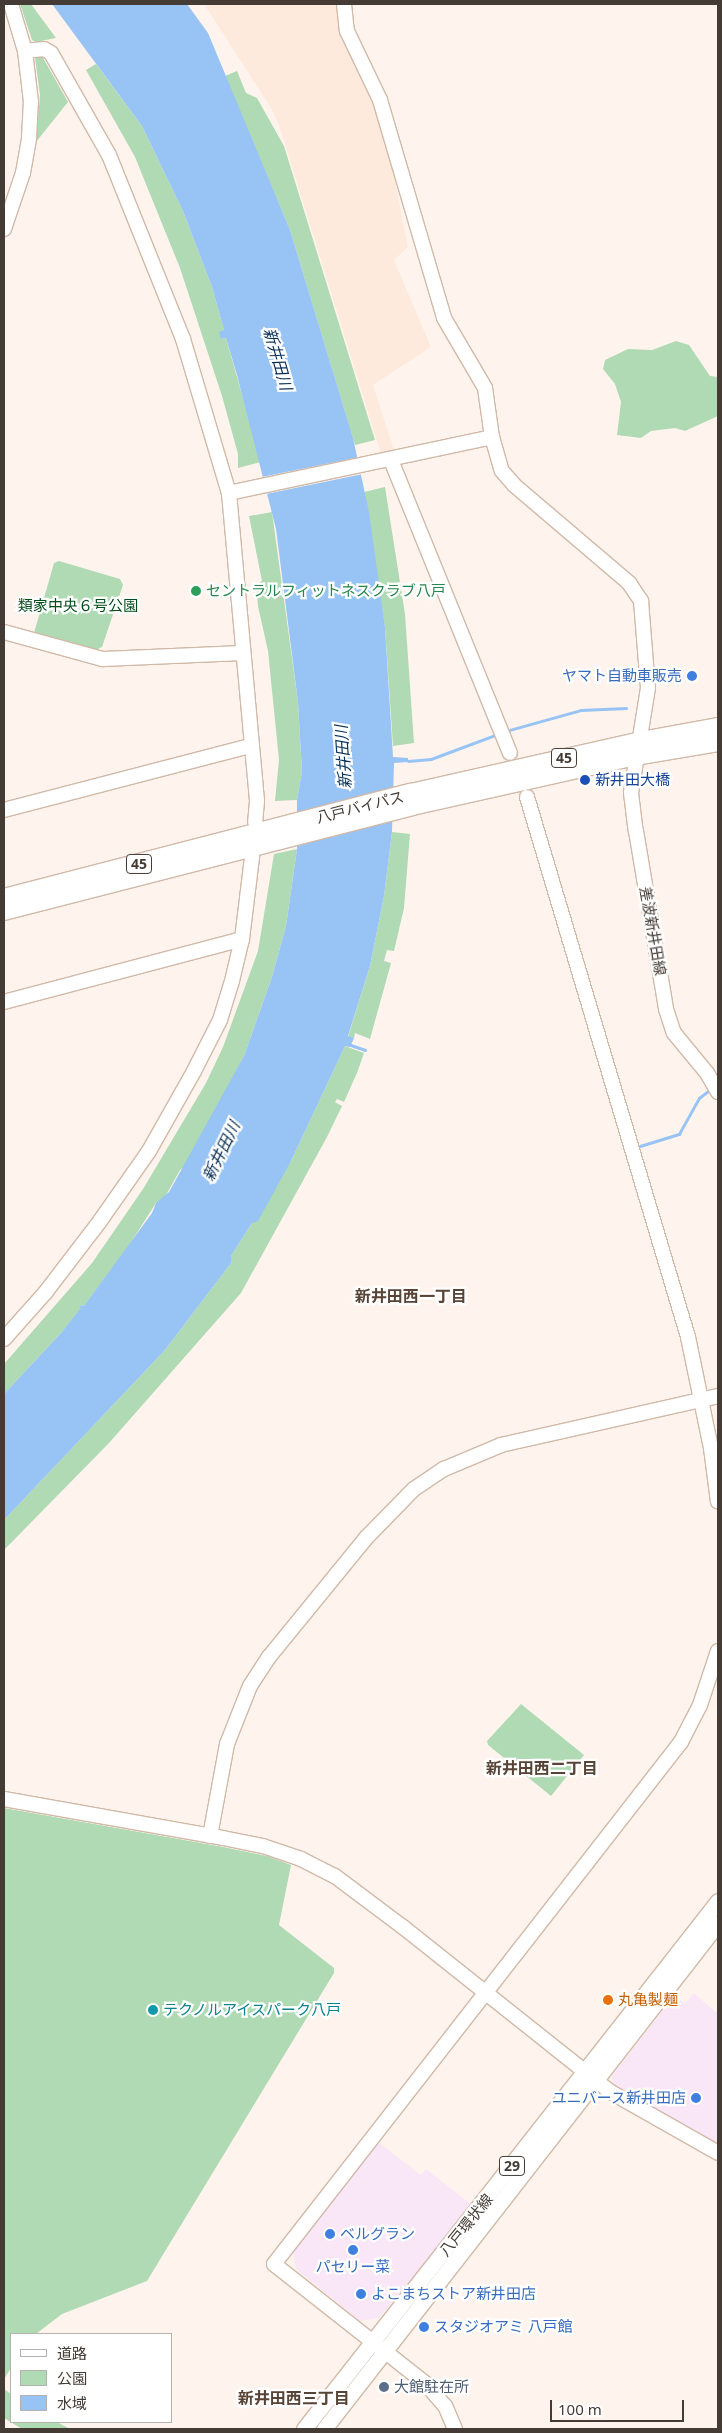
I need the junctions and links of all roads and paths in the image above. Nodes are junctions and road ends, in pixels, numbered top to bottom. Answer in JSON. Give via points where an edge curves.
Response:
{"nodes":[{"id":1,"x":11,"y":4,"type":"edge"},
{"id":2,"x":344,"y":4,"type":"edge"},
{"id":3,"x":25,"y":51,"type":"junction"},
{"id":4,"x":4,"y":229,"type":"edge"},
{"id":5,"x":492,"y":438,"type":"junction"},
{"id":6,"x":385,"y":461,"type":"junction"},
{"id":7,"x":229,"y":493,"type":"junction"},
{"id":8,"x":4,"y":632,"type":"edge"},
{"id":9,"x":243,"y":653,"type":"junction"},
{"id":10,"x":718,"y":727,"type":"edge"},
{"id":11,"x":718,"y":742,"type":"edge"},
{"id":12,"x":250,"y":746,"type":"junction"},
{"id":13,"x":638,"y":749,"type":"junction"},
{"id":14,"x":510,"y":753,"type":"dead end"},
{"id":15,"x":527,"y":797,"type":"dead end"},
{"id":16,"x":4,"y":810,"type":"edge"},
{"id":17,"x":255,"y":822,"type":"dead end"},
{"id":18,"x":274,"y":835,"type":"junction"},
{"id":19,"x":252,"y":857,"type":"dead end"},
{"id":20,"x":4,"y":898,"type":"edge"},
{"id":21,"x":4,"y":911,"type":"edge"},
{"id":22,"x":242,"y":939,"type":"junction"},
{"id":23,"x":4,"y":1002,"type":"edge"},
{"id":24,"x":718,"y":1092,"type":"edge"},
{"id":25,"x":4,"y":1339,"type":"edge"},
{"id":26,"x":718,"y":1396,"type":"edge"},
{"id":27,"x":701,"y":1399,"type":"junction"},
{"id":28,"x":718,"y":1502,"type":"edge"},
{"id":29,"x":718,"y":1651,"type":"edge"},
{"id":30,"x":4,"y":1799,"type":"edge"},
{"id":31,"x":210,"y":1836,"type":"junction"},
{"id":32,"x":718,"y":1901,"type":"edge"},
{"id":33,"x":718,"y":1923,"type":"edge"},
{"id":34,"x":485,"y":1993,"type":"junction"},
{"id":35,"x":591,"y":2076,"type":"junction"},
{"id":36,"x":718,"y":2154,"type":"edge"},
{"id":37,"x":371,"y":2341,"type":"junction"},
{"id":38,"x":384,"y":2351,"type":"junction"},
{"id":39,"x":304,"y":2429,"type":"edge"},
{"id":40,"x":324,"y":2429,"type":"edge"},
{"id":41,"x":455,"y":2429,"type":"edge"}],
"edges":[{"from":1,"to":3,"type":"street"},
{"from":2,"to":5,"type":"street","name":"差波新井田線","via":[[347,31],[380,100],[444,318],[485,388]]},
{"from":3,"to":4,"type":"street","via":[[30,77],[29,138],[22,173]]},
{"from":3,"to":7,"type":"street","via":[[44,49],[51,53],[109,155],[182,339]]},
{"from":5,"to":6,"type":"street"},
{"from":5,"to":13,"type":"street","name":"差波新井田線","via":[[502,471],[514,485],[629,583],[641,601],[648,688]]},
{"from":6,"to":7,"type":"street"},
{"from":6,"to":14,"type":"street"},
{"from":7,"to":9,"type":"street"},
{"from":8,"to":9,"type":"street","via":[[103,659]]},
{"from":9,"to":12,"type":"street"},
{"from":10,"to":13,"type":"highway","name":"八戸バイパス","number":"45"},
{"from":11,"to":13,"type":"highway","name":"八戸バイパス","number":"45"},
{"from":12,"to":16,"type":"street"},
{"from":12,"to":17,"type":"street","via":[[257,801]]},
{"from":13,"to":18,"type":"highway","name":"八戸バイパス","number":"45"},
{"from":13,"to":24,"type":"street","name":"差波新井田線","via":[[630,794],[666,1009],[674,1033],[707,1073]]},
{"from":15,"to":27,"type":"street","via":[[660,1239]]},
{"from":18,"to":20,"type":"highway","name":"八戸バイパス","number":"45"},
{"from":18,"to":21,"type":"highway","name":"八戸バイパス","number":"45"},
{"from":19,"to":22,"type":"street"},
{"from":22,"to":23,"type":"street"},
{"from":22,"to":25,"type":"street","via":[[220,1020],[149,1151],[45,1293]]},
{"from":26,"to":27,"type":"street"},
{"from":27,"to":28,"type":"street"},
{"from":27,"to":31,"type":"street","via":[[501,1445],[444,1470],[389,1512],[269,1657],[250,1686],[227,1744]]},
{"from":29,"to":34,"type":"street","via":[[700,1705],[681,1742]]},
{"from":30,"to":31,"type":"street"},
{"from":31,"to":34,"type":"street","via":[[272,1849],[335,1876]]},
{"from":32,"to":35,"type":"main road","name":"八戸環状線","number":"29"},
{"from":33,"to":35,"type":"main road","name":"八戸環状線","number":"29"},
{"from":34,"to":35,"type":"street"},
{"from":34,"to":37,"type":"street","via":[[274,2264]]},
{"from":35,"to":36,"type":"street","via":[[632,2107]]},
{"from":35,"to":37,"type":"main road","name":"八戸環状線","number":"29"},
{"from":35,"to":38,"type":"main road","name":"八戸環状線","number":"29"},
{"from":37,"to":38,"type":"street"},
{"from":37,"to":39,"type":"main road","name":"八戸環状線","number":"29"},
{"from":38,"to":40,"type":"main road","name":"八戸環状線","number":"29"},
{"from":38,"to":41,"type":"street","via":[[425,2382],[445,2406]]}]}
